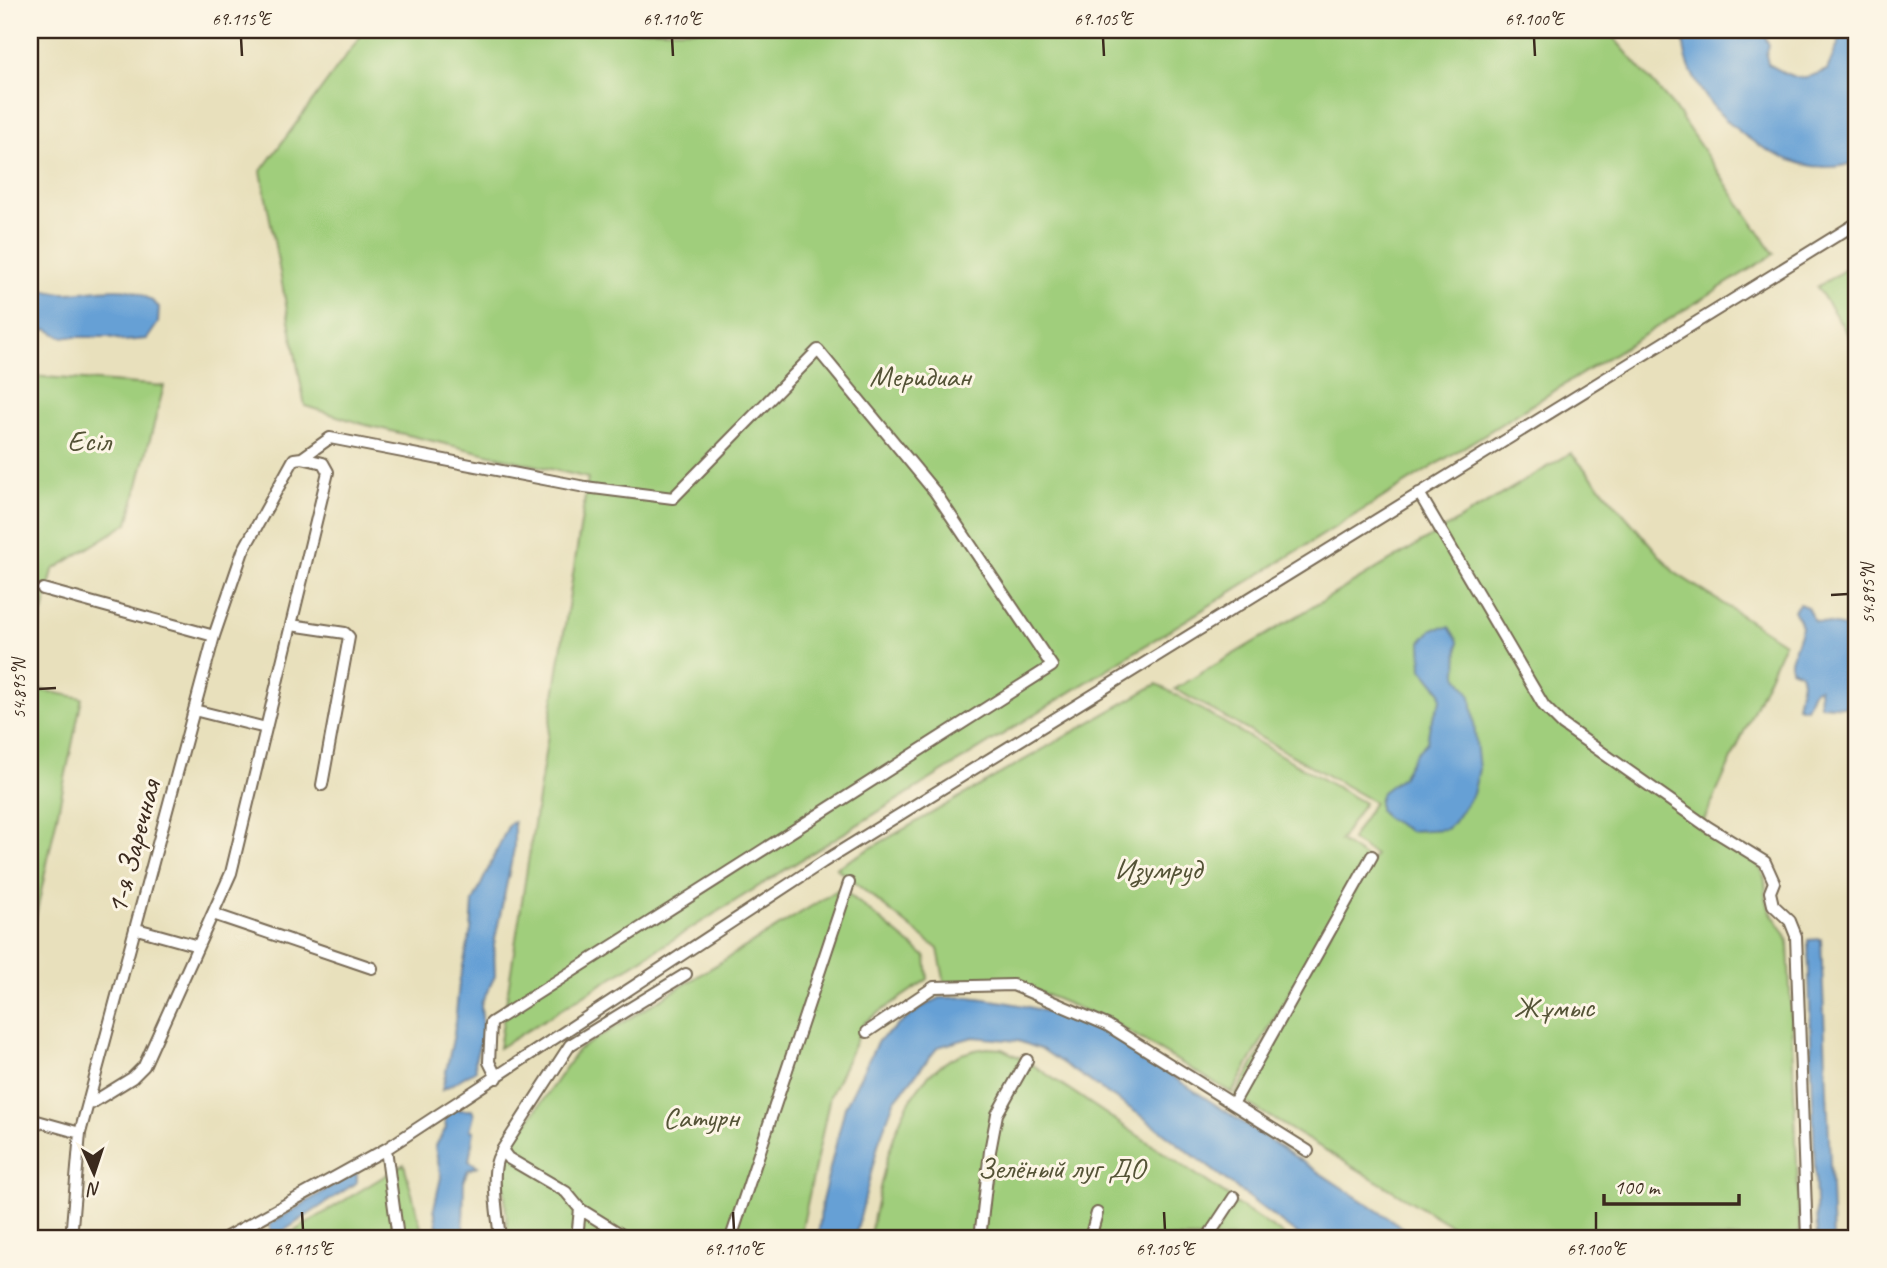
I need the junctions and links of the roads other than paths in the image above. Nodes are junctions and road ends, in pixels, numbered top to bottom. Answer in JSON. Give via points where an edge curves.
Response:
{"nodes":[{"id":1,"x":1857,"y":223,"type":"edge"},
{"id":2,"x":302,"y":458,"type":"junction"},
{"id":3,"x":1419,"y":493,"type":"junction"},
{"id":4,"x":43,"y":589,"type":"dead end"},
{"id":5,"x":291,"y":625,"type":"junction"},
{"id":6,"x":215,"y":636,"type":"junction"},
{"id":7,"x":194,"y":710,"type":"junction"},
{"id":8,"x":266,"y":728,"type":"junction"},
{"id":9,"x":322,"y":785,"type":"dead end"},
{"id":10,"x":1372,"y":856,"type":"dead end"},
{"id":11,"x":849,"y":883,"type":"dead end"},
{"id":12,"x":213,"y":914,"type":"junction"},
{"id":13,"x":137,"y":929,"type":"junction"},
{"id":14,"x":198,"y":946,"type":"junction"},
{"id":15,"x":372,"y":968,"type":"dead end"},
{"id":16,"x":687,"y":974,"type":"dead end"},
{"id":17,"x":866,"y":1032,"type":"dead end"},
{"id":18,"x":1027,"y":1060,"type":"dead end"},
{"id":19,"x":497,"y":1078,"type":"junction"},
{"id":20,"x":1234,"y":1102,"type":"junction"},
{"id":21,"x":90,"y":1104,"type":"junction"},
{"id":22,"x":30,"y":1119,"type":"edge"},
{"id":23,"x":80,"y":1133,"type":"junction"},
{"id":24,"x":386,"y":1149,"type":"junction"},
{"id":25,"x":1308,"y":1151,"type":"dead end"},
{"id":26,"x":502,"y":1152,"type":"junction"},
{"id":27,"x":1234,"y":1197,"type":"dead end"},
{"id":28,"x":580,"y":1209,"type":"junction"},
{"id":29,"x":1097,"y":1213,"type":"dead end"},
{"id":30,"x":71,"y":1238,"type":"edge"},
{"id":31,"x":225,"y":1238,"type":"edge"},
{"id":32,"x":398,"y":1238,"type":"edge"},
{"id":33,"x":500,"y":1238,"type":"edge"},
{"id":34,"x":577,"y":1238,"type":"edge"},
{"id":35,"x":626,"y":1238,"type":"edge"},
{"id":36,"x":731,"y":1238,"type":"edge"},
{"id":37,"x":980,"y":1238,"type":"edge"},
{"id":38,"x":1090,"y":1238,"type":"edge"},
{"id":39,"x":1206,"y":1238,"type":"edge"},
{"id":40,"x":1807,"y":1238,"type":"edge"}],
"edges":[{"from":1,"to":3,"type":"street"},
{"from":2,"to":5,"type":"street","via":[[323,463],[328,472]]},
{"from":2,"to":6,"type":"street","name":"1-я Заречная","via":[[294,459],[243,551]]},
{"from":2,"to":19,"type":"street","via":[[330,438],[585,487],[673,498],[817,350],[935,492],[1052,666],[491,1023],[489,1062]]},
{"from":3,"to":19,"type":"street","via":[[823,862]]},
{"from":3,"to":40,"type":"street","via":[[1544,706],[1563,725],[1765,862],[1772,872],[1773,905],[1790,921],[1796,936]]},
{"from":4,"to":6,"type":"street"},
{"from":5,"to":8,"type":"street"},
{"from":5,"to":9,"type":"street","via":[[349,637]]},
{"from":6,"to":7,"type":"street","name":"1-я Заречная"},
{"from":7,"to":8,"type":"street"},
{"from":7,"to":13,"type":"street","name":"1-я Заречная"},
{"from":8,"to":12,"type":"street","via":[[231,873]]},
{"from":10,"to":20,"type":"street"},
{"from":11,"to":36,"type":"street"},
{"from":12,"to":14,"type":"street"},
{"from":12,"to":15,"type":"street"},
{"from":13,"to":14,"type":"street"},
{"from":13,"to":21,"type":"street","name":"1-я Заречная"},
{"from":14,"to":21,"type":"street","via":[[141,1071]]},
{"from":16,"to":26,"type":"street","via":[[570,1045]]},
{"from":17,"to":20,"type":"street","via":[[934,987],[1013,985],[1107,1025]]},
{"from":18,"to":37,"type":"street","via":[[997,1114]]},
{"from":19,"to":24,"type":"street"},
{"from":20,"to":25,"type":"street"},
{"from":21,"to":23,"type":"street","name":"1-я Заречная"},
{"from":22,"to":23,"type":"street"},
{"from":23,"to":30,"type":"street","name":"1-я Заречная"},
{"from":24,"to":31,"type":"street"},
{"from":24,"to":32,"type":"street"},
{"from":26,"to":28,"type":"street","via":[[566,1192]]},
{"from":26,"to":33,"type":"street","via":[[496,1170]]},
{"from":27,"to":39,"type":"street"},
{"from":28,"to":34,"type":"street"},
{"from":28,"to":35,"type":"street"},
{"from":29,"to":38,"type":"street"}]}
